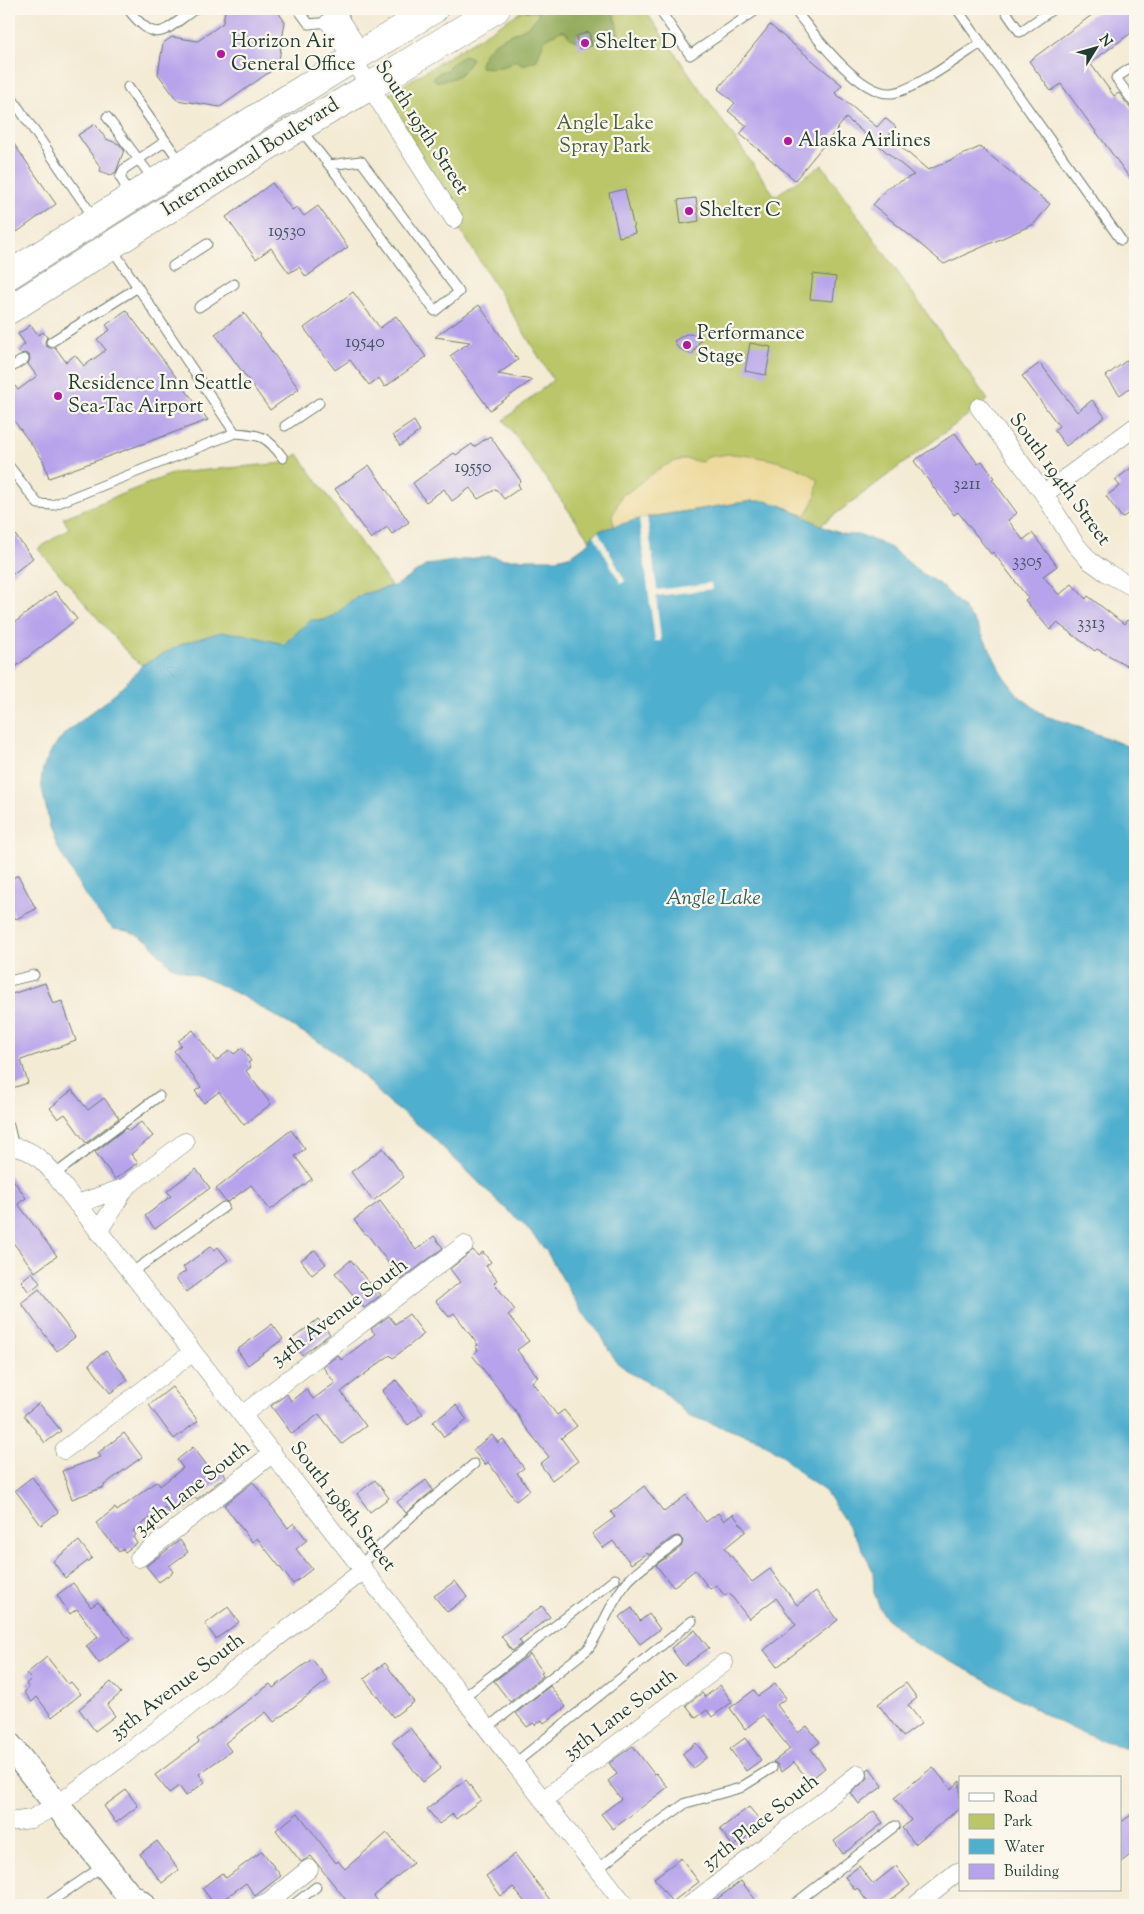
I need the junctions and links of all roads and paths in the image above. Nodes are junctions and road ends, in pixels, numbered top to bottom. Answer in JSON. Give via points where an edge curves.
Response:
{"nodes":[{"id":1,"x":128,"y":9,"type":"edge"},
{"id":2,"x":195,"y":9,"type":"edge"},
{"id":3,"x":298,"y":9,"type":"edge"},
{"id":4,"x":343,"y":9,"type":"edge"},
{"id":5,"x":434,"y":9,"type":"edge"},
{"id":6,"x":496,"y":9,"type":"edge"},
{"id":7,"x":659,"y":9,"type":"edge"},
{"id":8,"x":758,"y":9,"type":"edge"},
{"id":9,"x":794,"y":9,"type":"edge"},
{"id":10,"x":957,"y":9,"type":"edge"},
{"id":11,"x":1004,"y":9,"type":"edge"},
{"id":12,"x":1053,"y":9,"type":"edge"},
{"id":13,"x":332,"y":15,"type":"edge"},
{"id":14,"x":346,"y":30,"type":"junction"},
{"id":15,"x":981,"y":43,"type":"junction"},
{"id":16,"x":352,"y":60,"type":"junction"},
{"id":17,"x":1135,"y":65,"type":"edge"},
{"id":18,"x":128,"y":87,"type":"dead end"},
{"id":19,"x":369,"y":87,"type":"junction"},
{"id":20,"x":9,"y":94,"type":"edge"},
{"id":21,"x":1135,"y":104,"type":"edge"},
{"id":22,"x":107,"y":117,"type":"dead end"},
{"id":23,"x":299,"y":127,"type":"junction"},
{"id":24,"x":166,"y":141,"type":"junction"},
{"id":25,"x":139,"y":158,"type":"junction"},
{"id":26,"x":329,"y":165,"type":"junction"},
{"id":27,"x":182,"y":166,"type":"junction"},
{"id":28,"x":156,"y":182,"type":"junction"},
{"id":29,"x":132,"y":197,"type":"junction"},
{"id":30,"x":96,"y":220,"type":"junction"},
{"id":31,"x":454,"y":220,"type":"dead end"},
{"id":32,"x":1121,"y":240,"type":"dead end"},
{"id":33,"x":207,"y":244,"type":"dead end"},
{"id":34,"x":110,"y":246,"type":"junction"},
{"id":35,"x":173,"y":266,"type":"dead end"},
{"id":36,"x":9,"y":275,"type":"edge"},
{"id":37,"x":234,"y":284,"type":"dead end"},
{"id":38,"x":138,"y":287,"type":"junction"},
{"id":39,"x":199,"y":307,"type":"dead end"},
{"id":40,"x":9,"y":310,"type":"edge"},
{"id":41,"x":51,"y":342,"type":"dead end"},
{"id":42,"x":24,"y":359,"type":"dead end"},
{"id":43,"x":9,"y":369,"type":"edge"},
{"id":44,"x":319,"y":402,"type":"dead end"},
{"id":45,"x":979,"y":407,"type":"dead end"},
{"id":46,"x":286,"y":426,"type":"dead end"},
{"id":47,"x":1135,"y":427,"type":"edge"},
{"id":48,"x":235,"y":433,"type":"junction"},
{"id":49,"x":283,"y":458,"type":"dead end"},
{"id":50,"x":9,"y":466,"type":"edge"},
{"id":51,"x":1044,"y":494,"type":"junction"},
{"id":52,"x":1135,"y":588,"type":"edge"},
{"id":53,"x":34,"y":975,"type":"dead end"},
{"id":54,"x":9,"y":981,"type":"edge"},
{"id":55,"x":159,"y":1096,"type":"dead end"},
{"id":56,"x":9,"y":1126,"type":"edge"},
{"id":57,"x":185,"y":1142,"type":"dead end"},
{"id":58,"x":12,"y":1148,"type":"edge"},
{"id":59,"x":54,"y":1175,"type":"junction"},
{"id":60,"x":126,"y":1187,"type":"junction"},
{"id":61,"x":77,"y":1204,"type":"junction"},
{"id":62,"x":224,"y":1207,"type":"dead end"},
{"id":63,"x":98,"y":1232,"type":"junction"},
{"id":64,"x":464,"y":1245,"type":"dead end"},
{"id":65,"x":131,"y":1273,"type":"junction"},
{"id":66,"x":193,"y":1352,"type":"junction"},
{"id":67,"x":242,"y":1415,"type":"junction"},
{"id":68,"x":64,"y":1450,"type":"dead end"},
{"id":69,"x":273,"y":1453,"type":"junction"},
{"id":70,"x":474,"y":1464,"type":"dead end"},
{"id":71,"x":678,"y":1542,"type":"dead end"},
{"id":72,"x":139,"y":1558,"type":"dead end"},
{"id":73,"x":362,"y":1568,"type":"junction"},
{"id":74,"x":615,"y":1579,"type":"dead end"},
{"id":75,"x":692,"y":1621,"type":"dead end"},
{"id":76,"x":724,"y":1663,"type":"dead end"},
{"id":77,"x":464,"y":1698,"type":"junction"},
{"id":78,"x":487,"y":1728,"type":"junction"},
{"id":79,"x":9,"y":1745,"type":"edge"},
{"id":80,"x":514,"y":1764,"type":"junction"},
{"id":81,"x":772,"y":1768,"type":"dead end"},
{"id":82,"x":858,"y":1774,"type":"dead end"},
{"id":83,"x":543,"y":1800,"type":"junction"},
{"id":84,"x":56,"y":1805,"type":"junction"},
{"id":85,"x":9,"y":1822,"type":"edge"},
{"id":86,"x":894,"y":1826,"type":"dead end"},
{"id":87,"x":105,"y":1864,"type":"junction"},
{"id":88,"x":309,"y":1869,"type":"dead end"},
{"id":89,"x":598,"y":1870,"type":"junction"},
{"id":90,"x":957,"y":1872,"type":"dead end"},
{"id":91,"x":316,"y":1887,"type":"dead end"},
{"id":92,"x":46,"y":1905,"type":"edge"},
{"id":93,"x":122,"y":1905,"type":"edge"},
{"id":94,"x":143,"y":1905,"type":"edge"},
{"id":95,"x":260,"y":1905,"type":"edge"},
{"id":96,"x":293,"y":1905,"type":"edge"},
{"id":97,"x":625,"y":1905,"type":"edge"},
{"id":98,"x":690,"y":1905,"type":"edge"},
{"id":99,"x":794,"y":1905,"type":"edge"},
{"id":100,"x":916,"y":1905,"type":"edge"}],
"edges":[{"from":1,"to":2,"type":"lane","via":[[140,25],[150,31],[163,32]]},
{"from":3,"to":13,"type":"lane","via":[[308,24]]},
{"from":4,"to":14,"type":"lane"},
{"from":5,"to":16,"type":"main road","name":"International Boulevard"},
{"from":6,"to":19,"type":"main road","name":"International Boulevard"},
{"from":7,"to":8,"type":"lane","via":[[690,55]]},
{"from":9,"to":15,"type":"lane","via":[[853,76],[876,91],[892,93],[910,88]]},
{"from":10,"to":15,"type":"lane"},
{"from":11,"to":12,"type":"lane","via":[[1020,32]]},
{"from":13,"to":14,"type":"street"},
{"from":13,"to":16,"type":"street"},
{"from":14,"to":16,"type":"street","via":[[352,40]]},
{"from":15,"to":32,"type":"lane"},
{"from":16,"to":19,"type":"street","name":"South 195th Street"},
{"from":16,"to":27,"type":"main road","name":"International Boulevard"},
{"from":17,"to":21,"type":"lane","via":[[1116,78]]},
{"from":18,"to":24,"type":"lane"},
{"from":19,"to":23,"type":"main road","name":"International Boulevard"},
{"from":19,"to":31,"type":"street","name":"South 195th Street"},
{"from":20,"to":30,"type":"lane"},
{"from":22,"to":25,"type":"lane"},
{"from":23,"to":26,"type":"lane"},
{"from":23,"to":34,"type":"main road","name":"International Boulevard"},
{"from":24,"to":25,"type":"lane"},
{"from":24,"to":27,"type":"lane"},
{"from":25,"to":28,"type":"lane"},
{"from":25,"to":29,"type":"lane","via":[[124,169],[120,178]]},
{"from":26,"to":26,"type":"lane","via":[[435,311],[459,292],[361,161]]},
{"from":27,"to":28,"type":"main road","name":"International Boulevard"},
{"from":28,"to":29,"type":"main road","name":"International Boulevard"},
{"from":29,"to":30,"type":"main road","name":"International Boulevard"},
{"from":30,"to":36,"type":"main road","name":"International Boulevard"},
{"from":33,"to":35,"type":"lane"},
{"from":34,"to":38,"type":"lane"},
{"from":34,"to":40,"type":"main road","name":"International Boulevard"},
{"from":37,"to":39,"type":"lane"},
{"from":38,"to":41,"type":"lane"},
{"from":38,"to":48,"type":"lane"},
{"from":42,"to":43,"type":"lane"},
{"from":44,"to":46,"type":"lane"},
{"from":45,"to":51,"type":"street","name":"South 194th Street"},
{"from":47,"to":51,"type":"street"},
{"from":48,"to":49,"type":"lane","via":[[266,438]]},
{"from":48,"to":50,"type":"lane","via":[[53,505],[38,504]]},
{"from":51,"to":52,"type":"street","name":"South 194th Street","via":[[1075,544],[1090,561]]},
{"from":53,"to":54,"type":"lane"},
{"from":55,"to":59,"type":"lane"},
{"from":56,"to":58,"type":"lane"},
{"from":57,"to":60,"type":"street"},
{"from":58,"to":59,"type":"street","name":"South 198th Street","via":[[30,1152]]},
{"from":59,"to":61,"type":"street","name":"South 198th Street"},
{"from":60,"to":61,"type":"street"},
{"from":60,"to":63,"type":"street"},
{"from":61,"to":63,"type":"street","name":"South 198th Street"},
{"from":62,"to":65,"type":"lane"},
{"from":63,"to":65,"type":"street","name":"South 198th Street"},
{"from":64,"to":67,"type":"street","name":"34th Avenue South"},
{"from":65,"to":66,"type":"street","name":"South 198th Street"},
{"from":66,"to":67,"type":"street","name":"South 198th Street"},
{"from":66,"to":68,"type":"street"},
{"from":67,"to":69,"type":"street","name":"South 198th Street"},
{"from":69,"to":72,"type":"street","name":"34th Lane South"},
{"from":69,"to":73,"type":"street","name":"South 198th Street"},
{"from":70,"to":73,"type":"lane","via":[[414,1514]]},
{"from":71,"to":78,"type":"lane","via":[[629,1580],[588,1649]]},
{"from":73,"to":77,"type":"street","name":"South 198th Street"},
{"from":73,"to":84,"type":"street","name":"35th Avenue South","via":[[184,1710]]},
{"from":74,"to":77,"type":"lane"},
{"from":75,"to":80,"type":"lane"},
{"from":76,"to":83,"type":"street","name":"35th Lane South"},
{"from":77,"to":78,"type":"street","name":"South 198th Street"},
{"from":78,"to":80,"type":"street","name":"South 198th Street"},
{"from":79,"to":84,"type":"main road"},
{"from":80,"to":83,"type":"street","name":"South 198th Street"},
{"from":81,"to":89,"type":"lane","via":[[740,1788],[686,1803]]},
{"from":82,"to":98,"type":"street","name":"37th Place South"},
{"from":83,"to":89,"type":"street","name":"South 198th Street"},
{"from":84,"to":85,"type":"street","name":"35th Avenue South","via":[[31,1819]]},
{"from":84,"to":87,"type":"main road"},
{"from":86,"to":99,"type":"lane"},
{"from":87,"to":92,"type":"lane"},
{"from":87,"to":93,"type":"main road","via":[[105,1880]]},
{"from":87,"to":94,"type":"main road","via":[[128,1894]]},
{"from":88,"to":95,"type":"street"},
{"from":89,"to":97,"type":"street","name":"South 198th Street"},
{"from":90,"to":100,"type":"street"},
{"from":91,"to":96,"type":"lane"}]}
